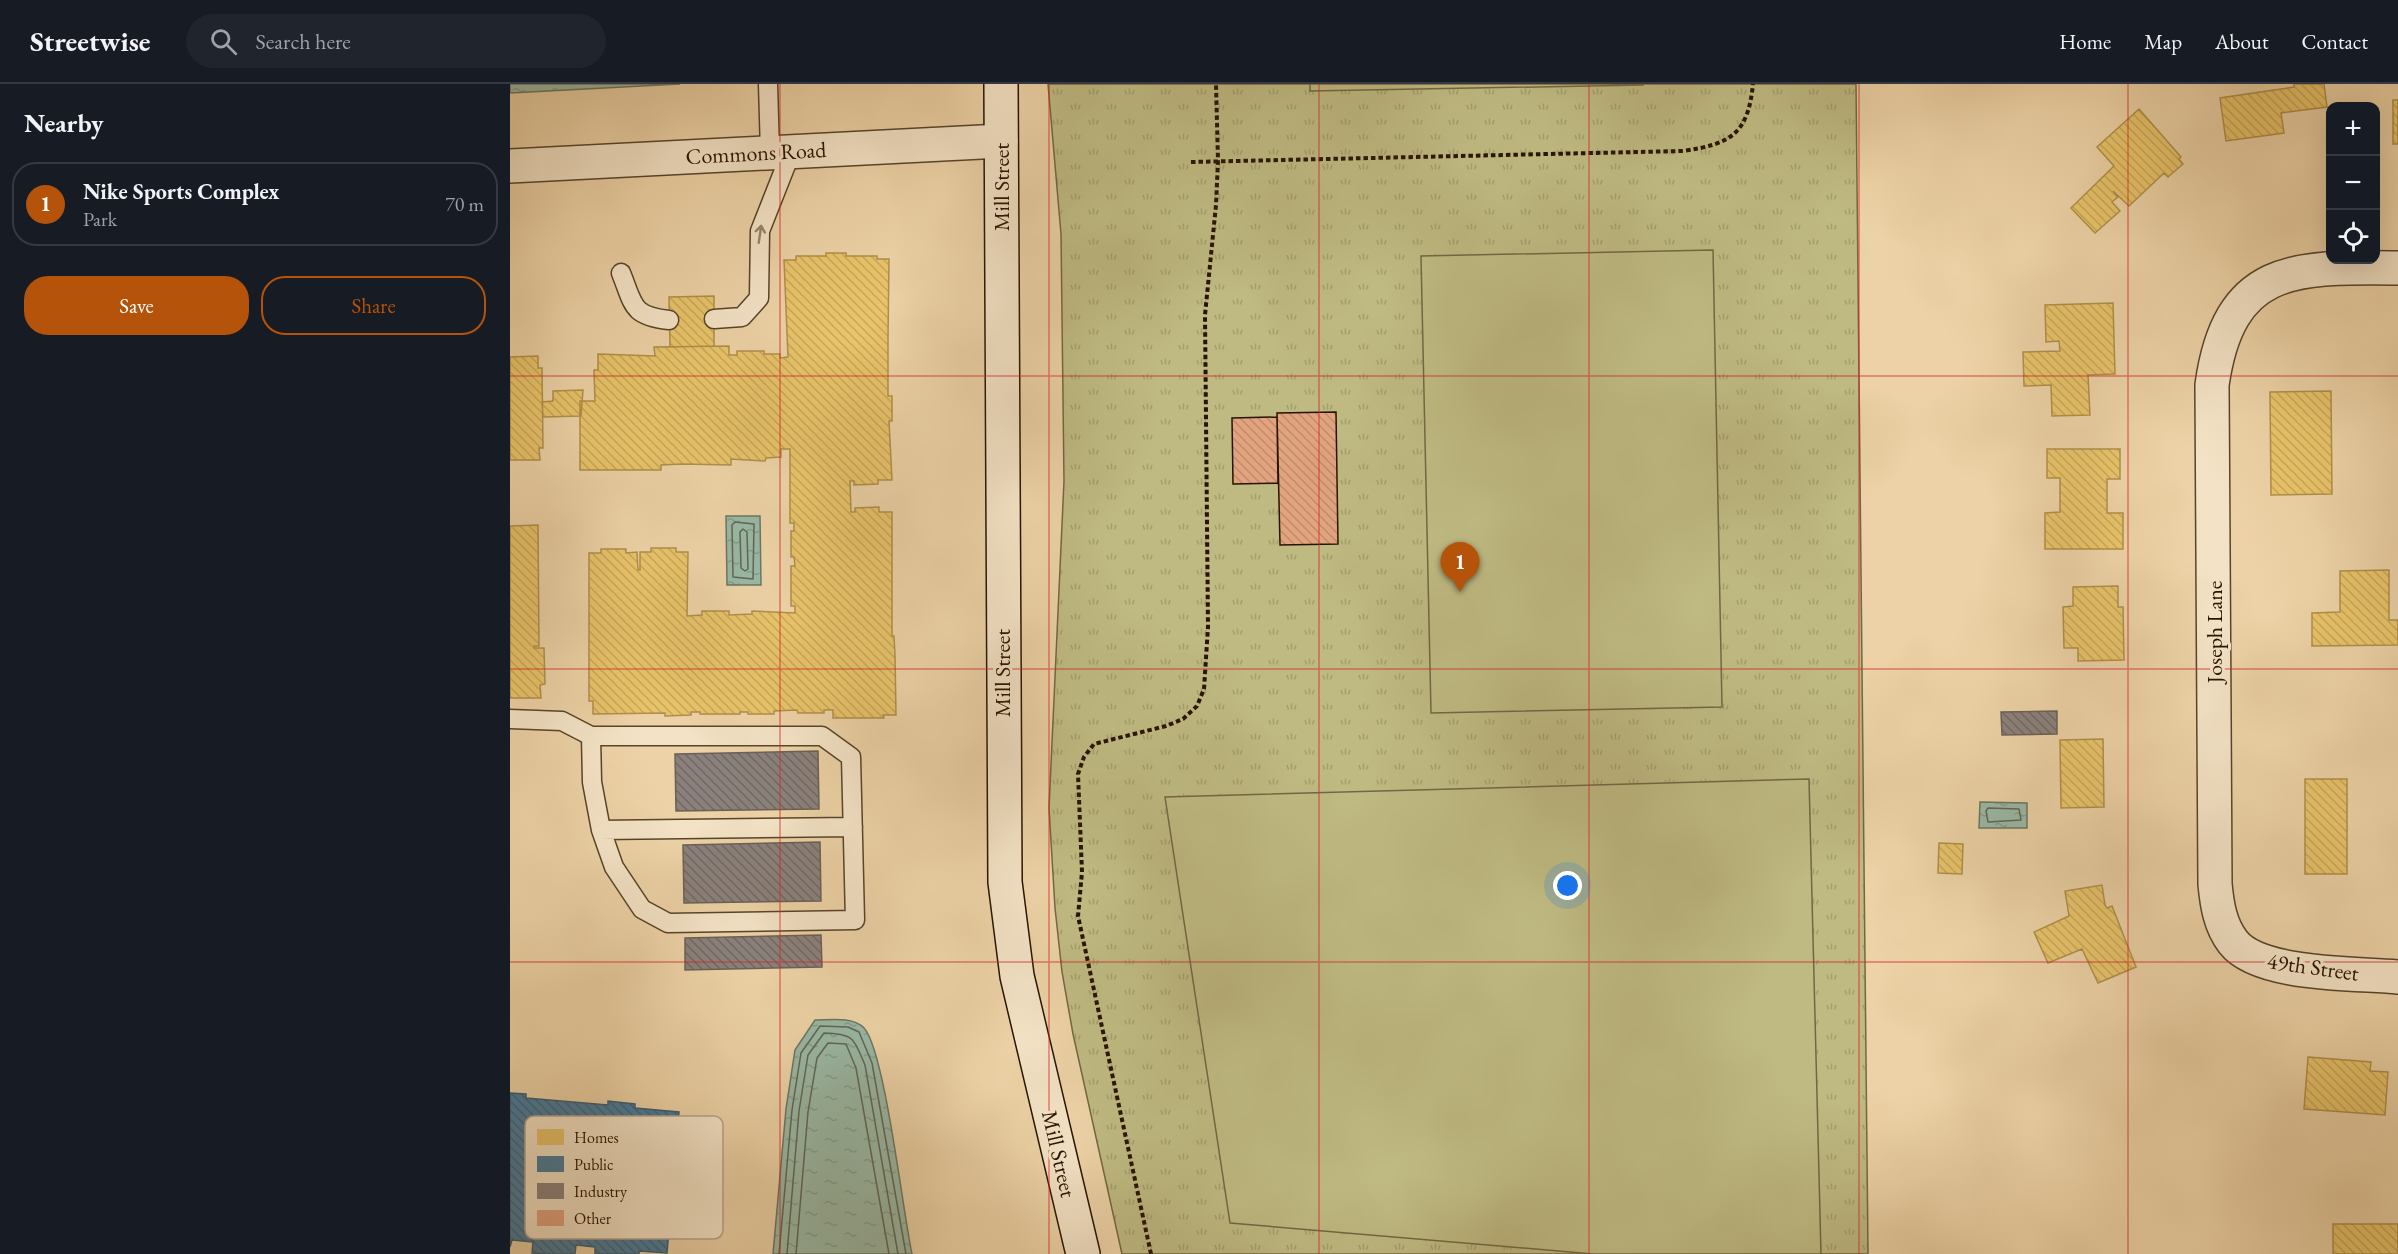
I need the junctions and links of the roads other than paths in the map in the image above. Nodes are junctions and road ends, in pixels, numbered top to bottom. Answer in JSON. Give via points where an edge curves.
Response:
{"nodes":[{"id":1,"x":768,"y":84,"type":"edge"},
{"id":2,"x":1001,"y":84,"type":"edge"},
{"id":3,"x":1001,"y":141,"type":"junction"},
{"id":4,"x":781,"y":151,"type":"junction"},
{"id":5,"x":510,"y":166,"type":"edge"},
{"id":6,"x":2398,"y":268,"type":"edge"},
{"id":7,"x":621,"y":273,"type":"dead end"},
{"id":8,"x":669,"y":320,"type":"dead end"},
{"id":9,"x":714,"y":320,"type":"dead end"},
{"id":10,"x":510,"y":719,"type":"edge"},
{"id":11,"x":591,"y":736,"type":"junction"},
{"id":12,"x":853,"y":827,"type":"junction"},
{"id":13,"x":601,"y":830,"type":"junction"},
{"id":14,"x":2233,"y":942,"type":"joint"},
{"id":15,"x":2398,"y":977,"type":"edge"},
{"id":16,"x":1083,"y":1254,"type":"edge"}],
"edges":[{"from":1,"to":4,"type":"lane"},
{"from":2,"to":3,"type":"street","name":"Mill Street"},
{"from":3,"to":4,"type":"street","name":"Commons Road"},
{"from":3,"to":16,"type":"street","name":"Mill Street","via":[[1005,882],[1017,976]]},
{"from":4,"to":5,"type":"street","name":"Commons Road"},
{"from":9,"to":4,"type":"lane","one_way":true,"via":[[742,317],[759,298],[762,222]]},
{"from":6,"to":14,"type":"street","name":"Joseph Lane","via":[[2336,267],[2282,275],[2246,299],[2230,321],[2216,356],[2212,386],[2214,849],[2217,902],[2222,924]]},
{"from":7,"to":8,"type":"lane","via":[[636,309],[648,318]]},
{"from":10,"to":11,"type":"lane","via":[[562,721]]},
{"from":11,"to":12,"type":"lane","via":[[822,736],[851,757]]},
{"from":11,"to":13,"type":"lane","via":[[592,782]]},
{"from":12,"to":13,"type":"lane"},
{"from":12,"to":13,"type":"lane","via":[[855,920],[703,922],[668,922],[642,909],[614,867]]},
{"from":14,"to":15,"type":"street","name":"49th Street","via":[[2265,963]]}]}
